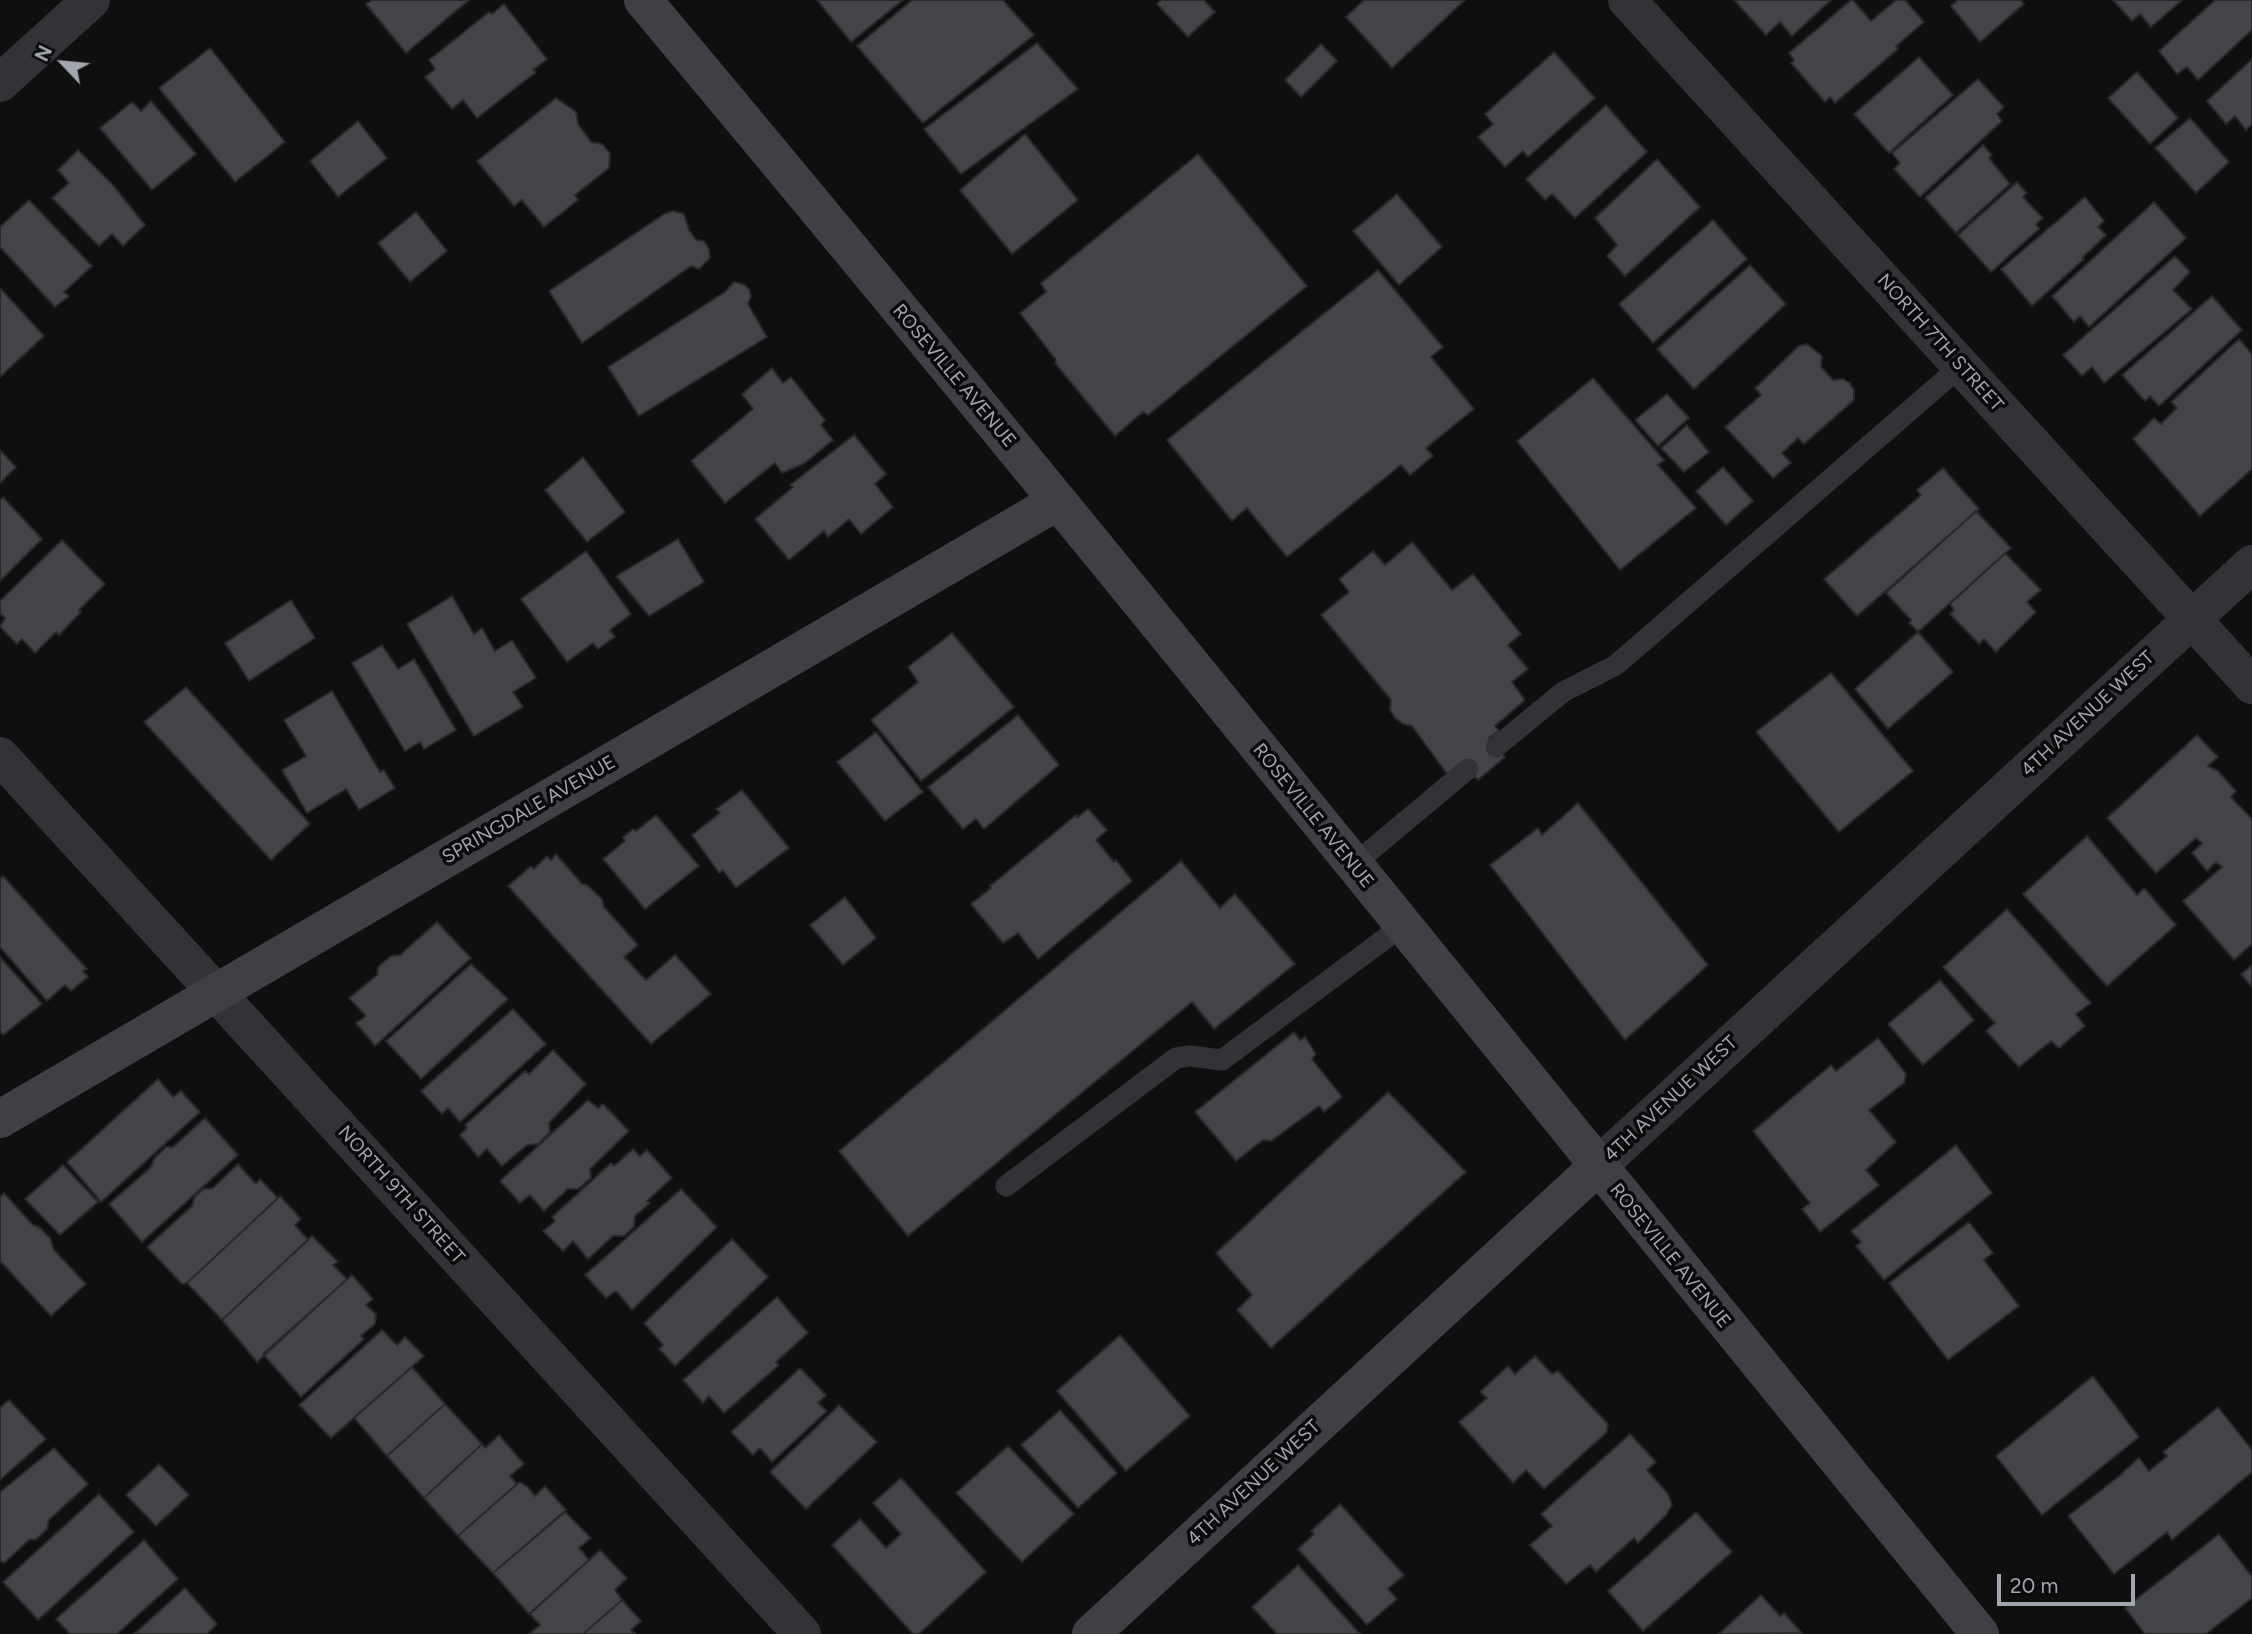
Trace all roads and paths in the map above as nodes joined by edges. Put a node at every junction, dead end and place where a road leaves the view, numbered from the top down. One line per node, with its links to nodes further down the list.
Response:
1 (91, 0): 4 (street)
2 (643, 0): 6 (street, ROSEVILLE AVENUE)
3 (1628, 0): 5 (street, NORTH 7TH STREET)
4 (0, 83)
5 (1961, 366): 8 (street, NORTH 7TH STREET); 10 (lane)
6 (1058, 501): 13 (street, ROSEVILLE AVENUE); 15 (street, SPRINGDALE AVENUE)
7 (2252, 564): 8 (street, 4TH AVENUE WEST)
8 (2192, 619): 9 (street, NORTH 7TH STREET); 17 (street, 4TH AVENUE WEST)
9 (2252, 685)
10 (1496, 747)
11 (0, 756): 15 (street, NORTH 9TH STREET)
12 (1468, 769): 13 (lane)
13 (1353, 865): 14 (street, ROSEVILLE AVENUE)
14 (1402, 926): 17 (street, ROSEVILLE AVENUE); 18 (lane)
15 (216, 992): 16 (street, SPRINGDALE AVENUE); 19 (street, NORTH 9TH STREET)
16 (0, 1119)
17 (1597, 1167): 20 (street, 4TH AVENUE WEST); 21 (street, ROSEVILLE AVENUE)
18 (1006, 1186)
19 (802, 1634)
20 (1091, 1634)
21 (1980, 1634)

